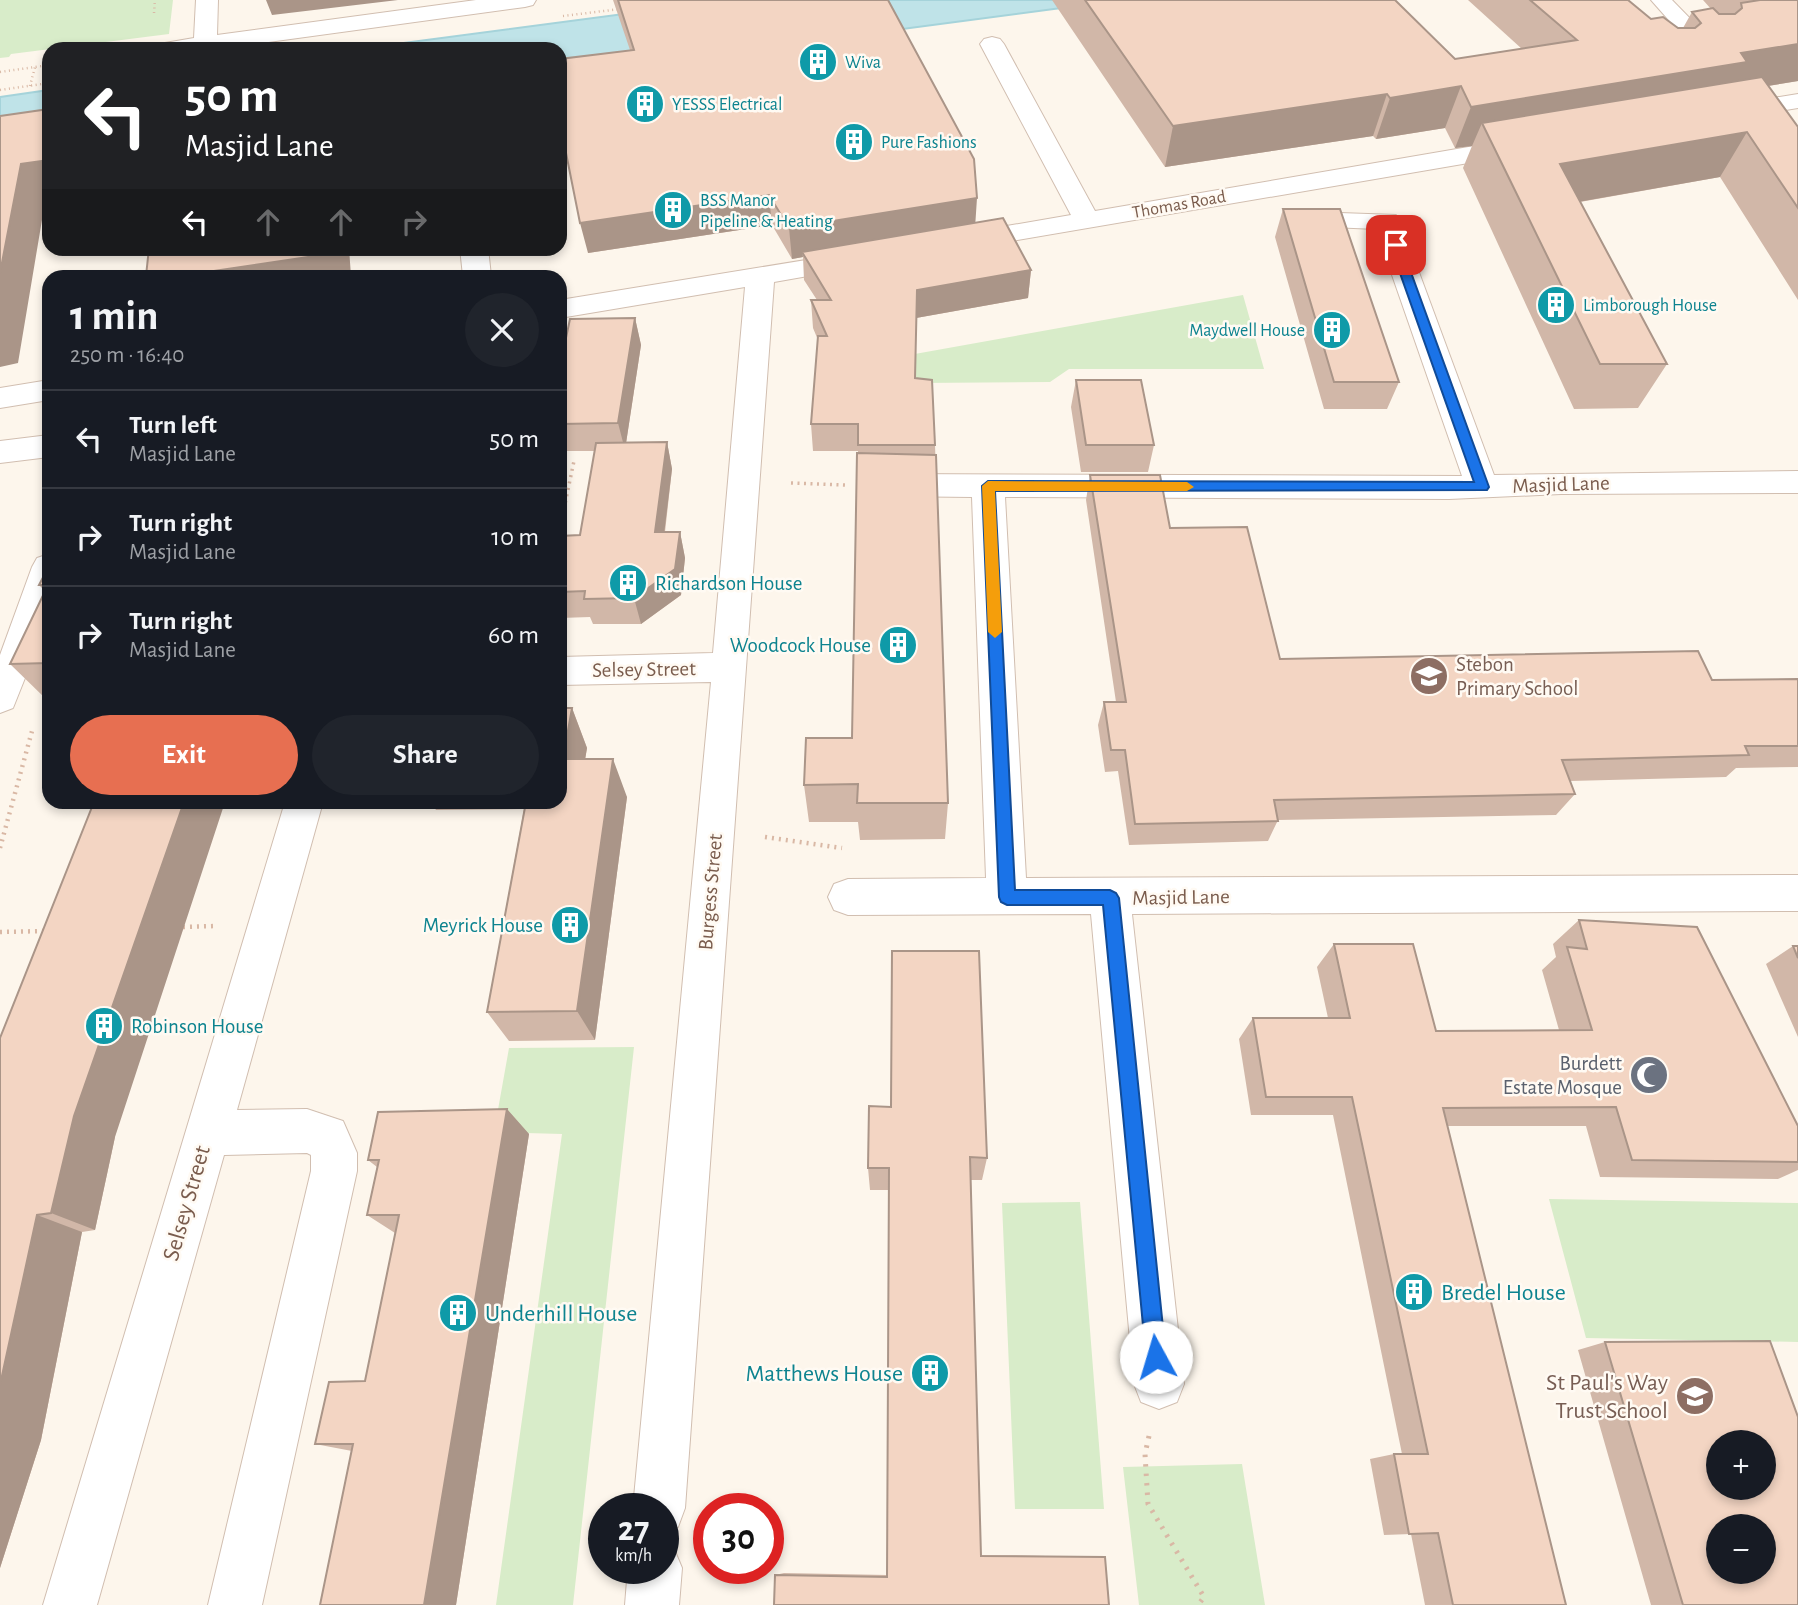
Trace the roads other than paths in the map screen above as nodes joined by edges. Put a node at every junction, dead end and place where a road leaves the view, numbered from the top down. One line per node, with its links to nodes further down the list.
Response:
1 (207, 0): 4 (street)
2 (524, 1): 5 (street)
3 (1661, 1): 7 (street)
4 (205, 42)
5 (220, 42)
6 (992, 44): 11 (street)
7 (1705, 47)
8 (1775, 98): 9 (street)
9 (1713, 111)
10 (1540, 143): 11 (street, Thomas Road)
11 (1087, 220): 13 (street, Thomas Road)
12 (1340, 221): 24 (street)
13 (936, 246)
14 (882, 256): 15 (street)
15 (760, 276): 16 (street); 26 (street, Burgess Street)
16 (567, 308)
17 (42, 391): 18 (street)
18 (0, 398)
19 (42, 447): 20 (street)
20 (0, 452)
21 (1798, 482): 24 (street, Masjid Lane)
22 (863, 485): 23 (street, Masjid Lane)
23 (988, 486): 24 (street, Masjid Lane); 32 (street)
24 (1482, 487)
25 (42, 588): 28 (street)
26 (728, 667): 27 (street, Selsey Street); 36 (street, Burgess Street)
27 (567, 671)
28 (0, 698)
29 (302, 809): 34 (street, Selsey Street)
30 (1798, 893): 33 (street, Masjid Lane)
31 (848, 897): 32 (street, Masjid Lane)
32 (1007, 897): 33 (street, Masjid Lane)
33 (1110, 898): 35 (street, Masjid Lane)
34 (206, 1133): 38 (street, Selsey Street); 39 (street)
35 (1159, 1384)
36 (660, 1493)
37 (654, 1584): 40 (street)
38 (70, 1605)
39 (235, 1605)
40 (652, 1605)

